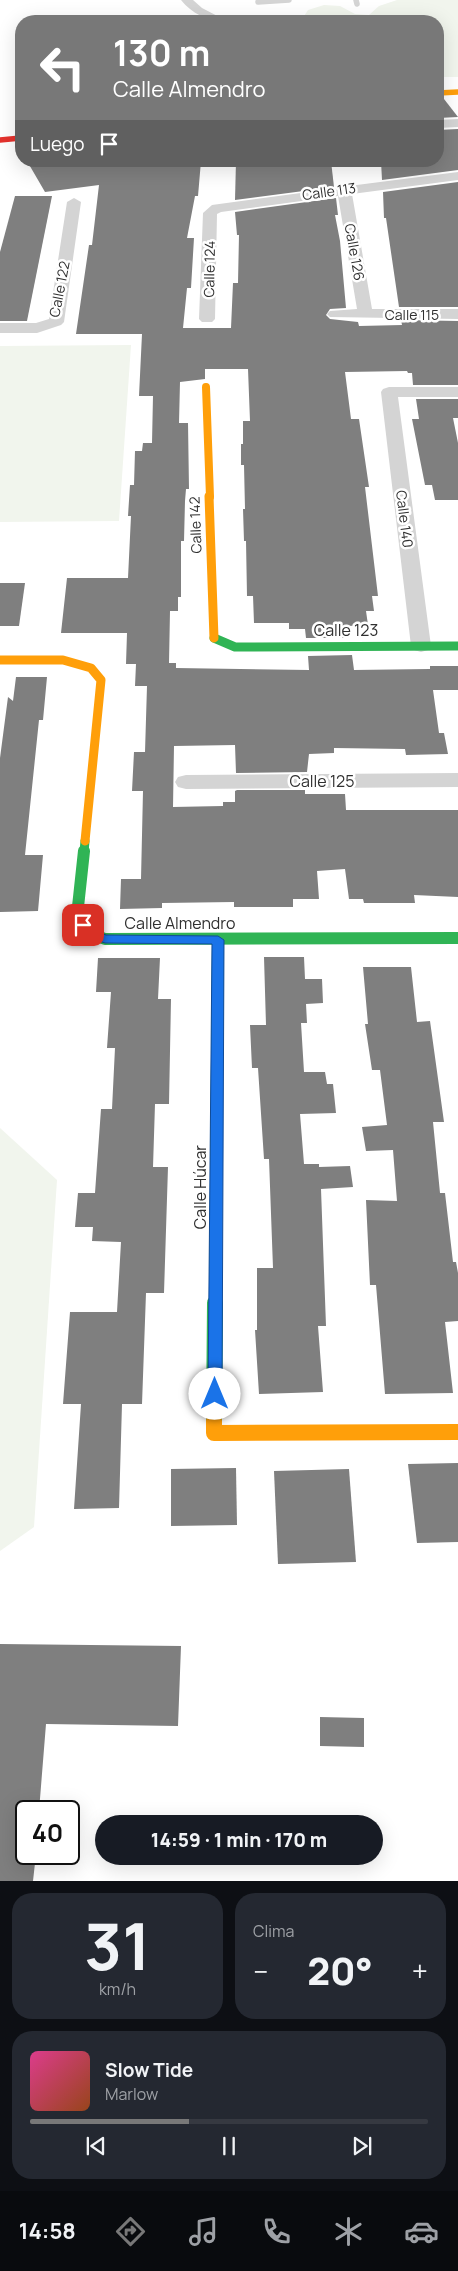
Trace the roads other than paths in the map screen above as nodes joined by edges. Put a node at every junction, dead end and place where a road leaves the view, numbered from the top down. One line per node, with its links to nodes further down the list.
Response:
1 (186, 0): 4 (street)
2 (289, 0): 3 (lane)
3 (258, 2)
4 (208, 15)
5 (458, 92): 6 (street)
6 (444, 93)
7 (458, 123): 8 (street)
8 (444, 124)
9 (15, 139): 10 (street)
10 (0, 140)
11 (458, 176): 12 (street, Calle 113)
12 (344, 189): 14 (street, Calle 113); 16 (street, Calle 126)
13 (74, 202): 19 (street, Calle 122)
14 (210, 220): 18 (street, Calle 124)
15 (335, 314): 16 (street, Calle 115)
16 (365, 314): 17 (street, Calle 115)
17 (458, 314)
18 (207, 319)
19 (0, 328)
20 (206, 387): 24 (street, Calle 142)
21 (458, 392): 22 (street, Calle 140)
22 (421, 646): 23 (street, Calle 123); 24 (street, Calle 123)
23 (458, 646)
24 (235, 647)
25 (0, 660): 29 (street, Calle Almendro)
26 (458, 780): 27 (street, Calle 125)
27 (186, 782)
28 (458, 938): 29 (street, Calle Almendro)
29 (218, 940): 30 (street, Calle Húcar)
30 (458, 1432)

